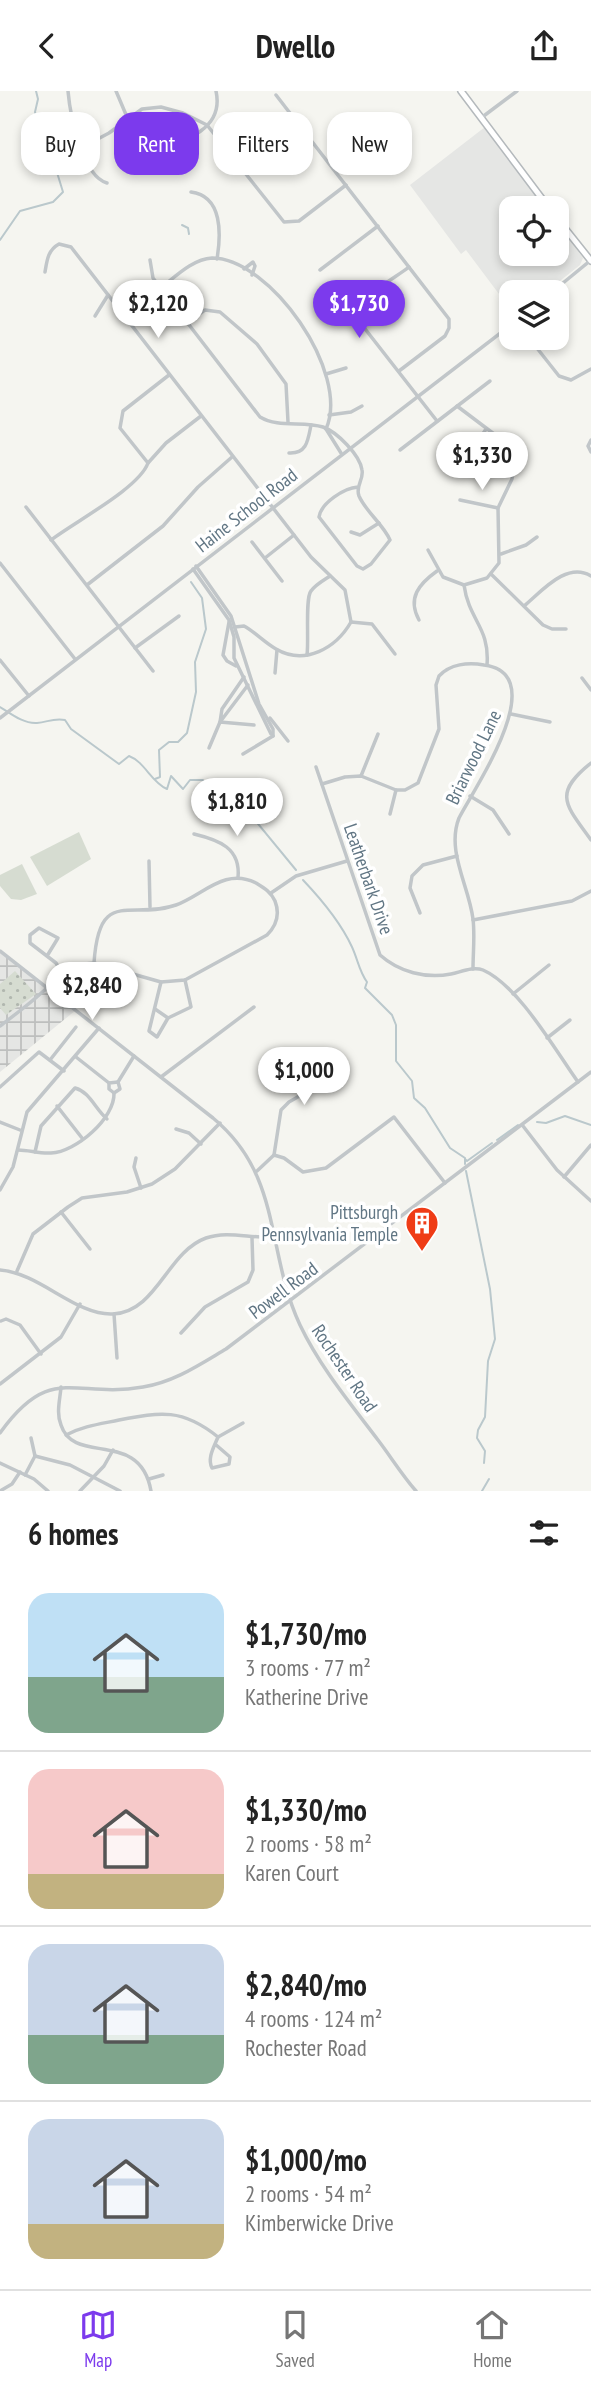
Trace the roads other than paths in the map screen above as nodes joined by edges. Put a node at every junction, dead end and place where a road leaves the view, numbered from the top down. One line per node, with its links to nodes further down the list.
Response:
1 (68, 91): 7 (street)
2 (116, 91): 8 (street)
3 (216, 91): 14 (street)
4 (461, 91): 12 (main road)
5 (517, 91): 12 (street)
6 (276, 95): 11 (street)
7 (71, 112)
8 (125, 112)
9 (136, 112): 10 (street)
10 (174, 112)
11 (290, 112)
12 (481, 118): 24 (main road)
13 (199, 122): 14 (street)
14 (207, 125): 15 (street); 16 (street)
15 (199, 131)
16 (213, 133)
17 (313, 142): 22 (street)
18 (166, 147): 18 (street)
19 (97, 175): 21 (street)
20 (246, 175): 22 (street)
21 (107, 183)
22 (346, 184): 25 (street)
23 (191, 192): 27 (street)
24 (540, 196)
25 (378, 226): 30 (street); 32 (street)
26 (569, 234): 29 (main road)
27 (217, 259): 31 (street); 36 (street)
28 (150, 260): 36 (street)
29 (591, 260): 35 (street)
30 (409, 267): 44 (street); 44 (street)
31 (244, 269): 34 (street); 34 (street)
32 (320, 270)
33 (46, 272): 37 (street)
34 (252, 275): 45 (street)
35 (567, 280)
36 (161, 288): 39 (street)
37 (108, 295): 38 (street); 46 (street)
38 (95, 316)
39 (187, 322): 54 (street); 54 (street)
40 (499, 334): 48 (street, Haine School Road)
41 (538, 350): 43 (street)
42 (346, 368): 45 (street)
43 (591, 369)
44 (399, 371): 48 (street)
45 (326, 374): 52 (street)
46 (169, 375): 51 (street); 66 (street)
47 (490, 381): 50 (street)
48 (417, 396): 53 (street); 59 (street, Haine School Road)
49 (362, 406): 52 (street)
50 (457, 406): 53 (street); 57 (street)
51 (201, 415): 65 (street); 66 (street)
52 (329, 415): 56 (street)
53 (437, 421): 60 (street)
54 (288, 422): 55 (street)
55 (311, 425): 56 (street); 62 (street)
56 (326, 429): 59 (street); 63 (street)
57 (486, 429): 64 (street); 71 (street)
58 (591, 440): 61 (street)
59 (349, 448): 63 (street, Haine School Road); 67 (street)
60 (400, 450)
61 (591, 452)
62 (289, 453)
63 (342, 454): 70 (street, Haine School Road)
64 (470, 454)
65 (233, 457): 70 (street); 88 (street)
66 (148, 463): 76 (street)
67 (358, 487): 72 (street); 72 (street)
68 (460, 500): 71 (street)
69 (26, 507): 76 (street)
70 (271, 508): 74 (street); 82 (street, Haine School Road)
71 (498, 508): 79 (street)
72 (379, 523): 73 (street)
73 (351, 532)
74 (294, 535): 80 (street); 85 (street)
75 (537, 537): 79 (street)
76 (51, 540): 88 (street)
77 (252, 542): 80 (street)
78 (428, 550): 83 (street)
79 (501, 554): 84 (street)
80 (264, 558): 87 (street)
81 (0, 564): 102 (street)
82 (194, 567): 92 (street); 95 (street, Haine School Road); 96 (street)
83 (437, 571): 89 (street); 93 (street)
84 (491, 574): 89 (street); 90 (street)
85 (330, 576): 94 (street); 101 (street)
86 (591, 576): 90 (street)
87 (282, 581)
88 (87, 585): 95 (street)
89 (464, 585): 105 (street)
90 (524, 606): 97 (street)
91 (179, 616): 98 (street)
92 (229, 620): 96 (street); 106 (street)
93 (419, 620)
94 (351, 622): 100 (street); 101 (street)
95 (118, 625): 98 (street); 102 (street, Haine School Road)
96 (233, 627): 99 (street); 104 (street); 106 (street)
97 (566, 629)
98 (135, 648): 107 (street)
99 (277, 650): 101 (street); 108 (street)
100 (395, 654)
101 (307, 655)
102 (75, 659): 114 (street, Haine School Road)
103 (0, 660): 114 (street)
104 (245, 661): 106 (street); 110 (street)
105 (487, 665): 115 (street, Briarwood Lane); 131 (street, Briarwood Lane)
106 (239, 668): 109 (street)
107 (153, 671)
108 (275, 673)
109 (244, 677): 112 (street); 119 (street)
110 (250, 677): 112 (street); 117 (street)
111 (582, 678): 113 (street)
112 (248, 685): 116 (street); 119 (street)
113 (591, 690)
114 (29, 696): 118 (street, Haine School Road)
115 (512, 715): 120 (street); 132 (street, Briarwood Lane)
116 (262, 716): 117 (street); 123 (street)
117 (269, 717): 123 (street); 124 (street)
118 (0, 718)
119 (220, 722): 121 (street); 125 (street)
120 (550, 722)
121 (254, 725)
122 (378, 734): 129 (street)
123 (273, 736): 126 (street)
124 (288, 741)
125 (209, 748)
126 (243, 754)
127 (591, 763): 136 (street)
128 (316, 767): 130 (street, Leatherbark Drive)
129 (361, 776): 130 (street); 131 (street)
130 (322, 784): 139 (street, Leatherbark Drive)
131 (396, 790): 133 (street)
132 (470, 796): 135 (street); 137 (street, Briarwood Lane)
133 (390, 814)
134 (194, 834): 140 (street)
135 (509, 834)
136 (591, 840)
137 (457, 856): 146 (street); 147 (street, Briarwood Lane)
138 (149, 861): 145 (street)
139 (347, 861): 142 (street); 154 (street, Leatherbark Drive)
140 (238, 878): 142 (street); 145 (street)
141 (591, 891): 143 (street)
142 (271, 893): 156 (street)
143 (586, 895): 144 (street); 147 (street)
144 (591, 901)
145 (150, 907): 150 (street)
146 (420, 913)
147 (473, 920): 154 (street, Briarwood Lane)
148 (0, 951): 158 (street, Rochester Road)
149 (47, 956): 149 (street); 155 (street)
150 (94, 963): 151 (street); 153 (street)
151 (83, 964): 153 (street); 155 (street)
152 (549, 965): 159 (street)
153 (116, 969): 157 (street)
154 (473, 969): 159 (street)
155 (62, 973): 158 (street)
156 (185, 980): 157 (street); 162 (street)
157 (161, 982): 161 (street)
158 (47, 988): 164 (street); 166 (street, Rochester Road)
159 (513, 994): 167 (street)
160 (254, 1007): 176 (street)
161 (155, 1009): 162 (street); 162 (street)
162 (168, 1018)
163 (570, 1020): 167 (street)
164 (0, 1026)
165 (76, 1027): 170 (street)
166 (99, 1028): 168 (street, Rochester Road); 169 (street)
167 (547, 1038): 178 (street)
168 (134, 1056): 171 (street, Rochester Road); 172 (street)
169 (76, 1057): 174 (street); 179 (street)
170 (51, 1060): 174 (street); 180 (street)
171 (141, 1062): 172 (street); 176 (street, Rochester Road)
172 (130, 1066): 177 (street)
173 (346, 1069): 194 (street)
174 (64, 1071): 188 (street)
175 (591, 1072): 178 (street, Powell Road)
176 (162, 1077): 185 (street, Rochester Road)
177 (118, 1082): 179 (street); 181 (street)
178 (578, 1082): 186 (street, Powell Road)
179 (109, 1083): 181 (street)
180 (0, 1087)
181 (114, 1093): 183 (street)
182 (57, 1106): 183 (street); 189 (street); 193 (street)
183 (107, 1119): 189 (street)
184 (0, 1122): 188 (street)
185 (220, 1123): 190 (street); 196 (street, Rochester Road)
186 (523, 1126): 197 (street); 198 (street, Powell Road)
187 (176, 1129): 190 (street)
188 (20, 1130): 192 (street)
189 (82, 1138): 193 (street)
190 (201, 1144): 199 (street)
191 (591, 1145): 197 (street)
192 (18, 1150): 193 (street); 200 (street)
193 (35, 1152)
194 (274, 1155): 196 (street); 198 (street)
195 (136, 1158): 199 (street)
196 (257, 1171): 203 (street, Rochester Road)
197 (564, 1177): 201 (street)
198 (445, 1184): 208 (street, Powell Road)
199 (141, 1188): 202 (street)
200 (0, 1191)
201 (591, 1201)
202 (61, 1212): 205 (street); 207 (street)
203 (274, 1237): 204 (street); 208 (street, Rochester Road)
204 (252, 1238): 210 (street); 212 (street)
205 (90, 1249)
206 (0, 1270): 207 (street)
207 (17, 1271): 209 (street)
208 (290, 1302): 216 (street, Powell Road); 235 (street, Rochester Road)
209 (80, 1304): 210 (street); 213 (street)
210 (114, 1314): 214 (street)
211 (1, 1321): 213 (street)
212 (181, 1332)
213 (41, 1354): 215 (street)
214 (117, 1358)
215 (0, 1384)
216 (61, 1387): 218 (street, Powell Road); 219 (street)
217 (243, 1423): 220 (street)
218 (0, 1433)
219 (66, 1435): 220 (street); 223 (street)
220 (218, 1437): 222 (street)
221 (31, 1439): 224 (street)
222 (215, 1444): 222 (street)
223 (113, 1450): 228 (street); 229 (street)
224 (35, 1456): 226 (street); 228 (street)
225 (0, 1463): 226 (street)
226 (23, 1473): 230 (street); 231 (street)
227 (163, 1475): 229 (street)
228 (94, 1478): 232 (street); 233 (street)
229 (149, 1479): 234 (street)
230 (0, 1491)
231 (48, 1491)
232 (80, 1491)
233 (120, 1491)
234 (151, 1491)
235 (416, 1491)

